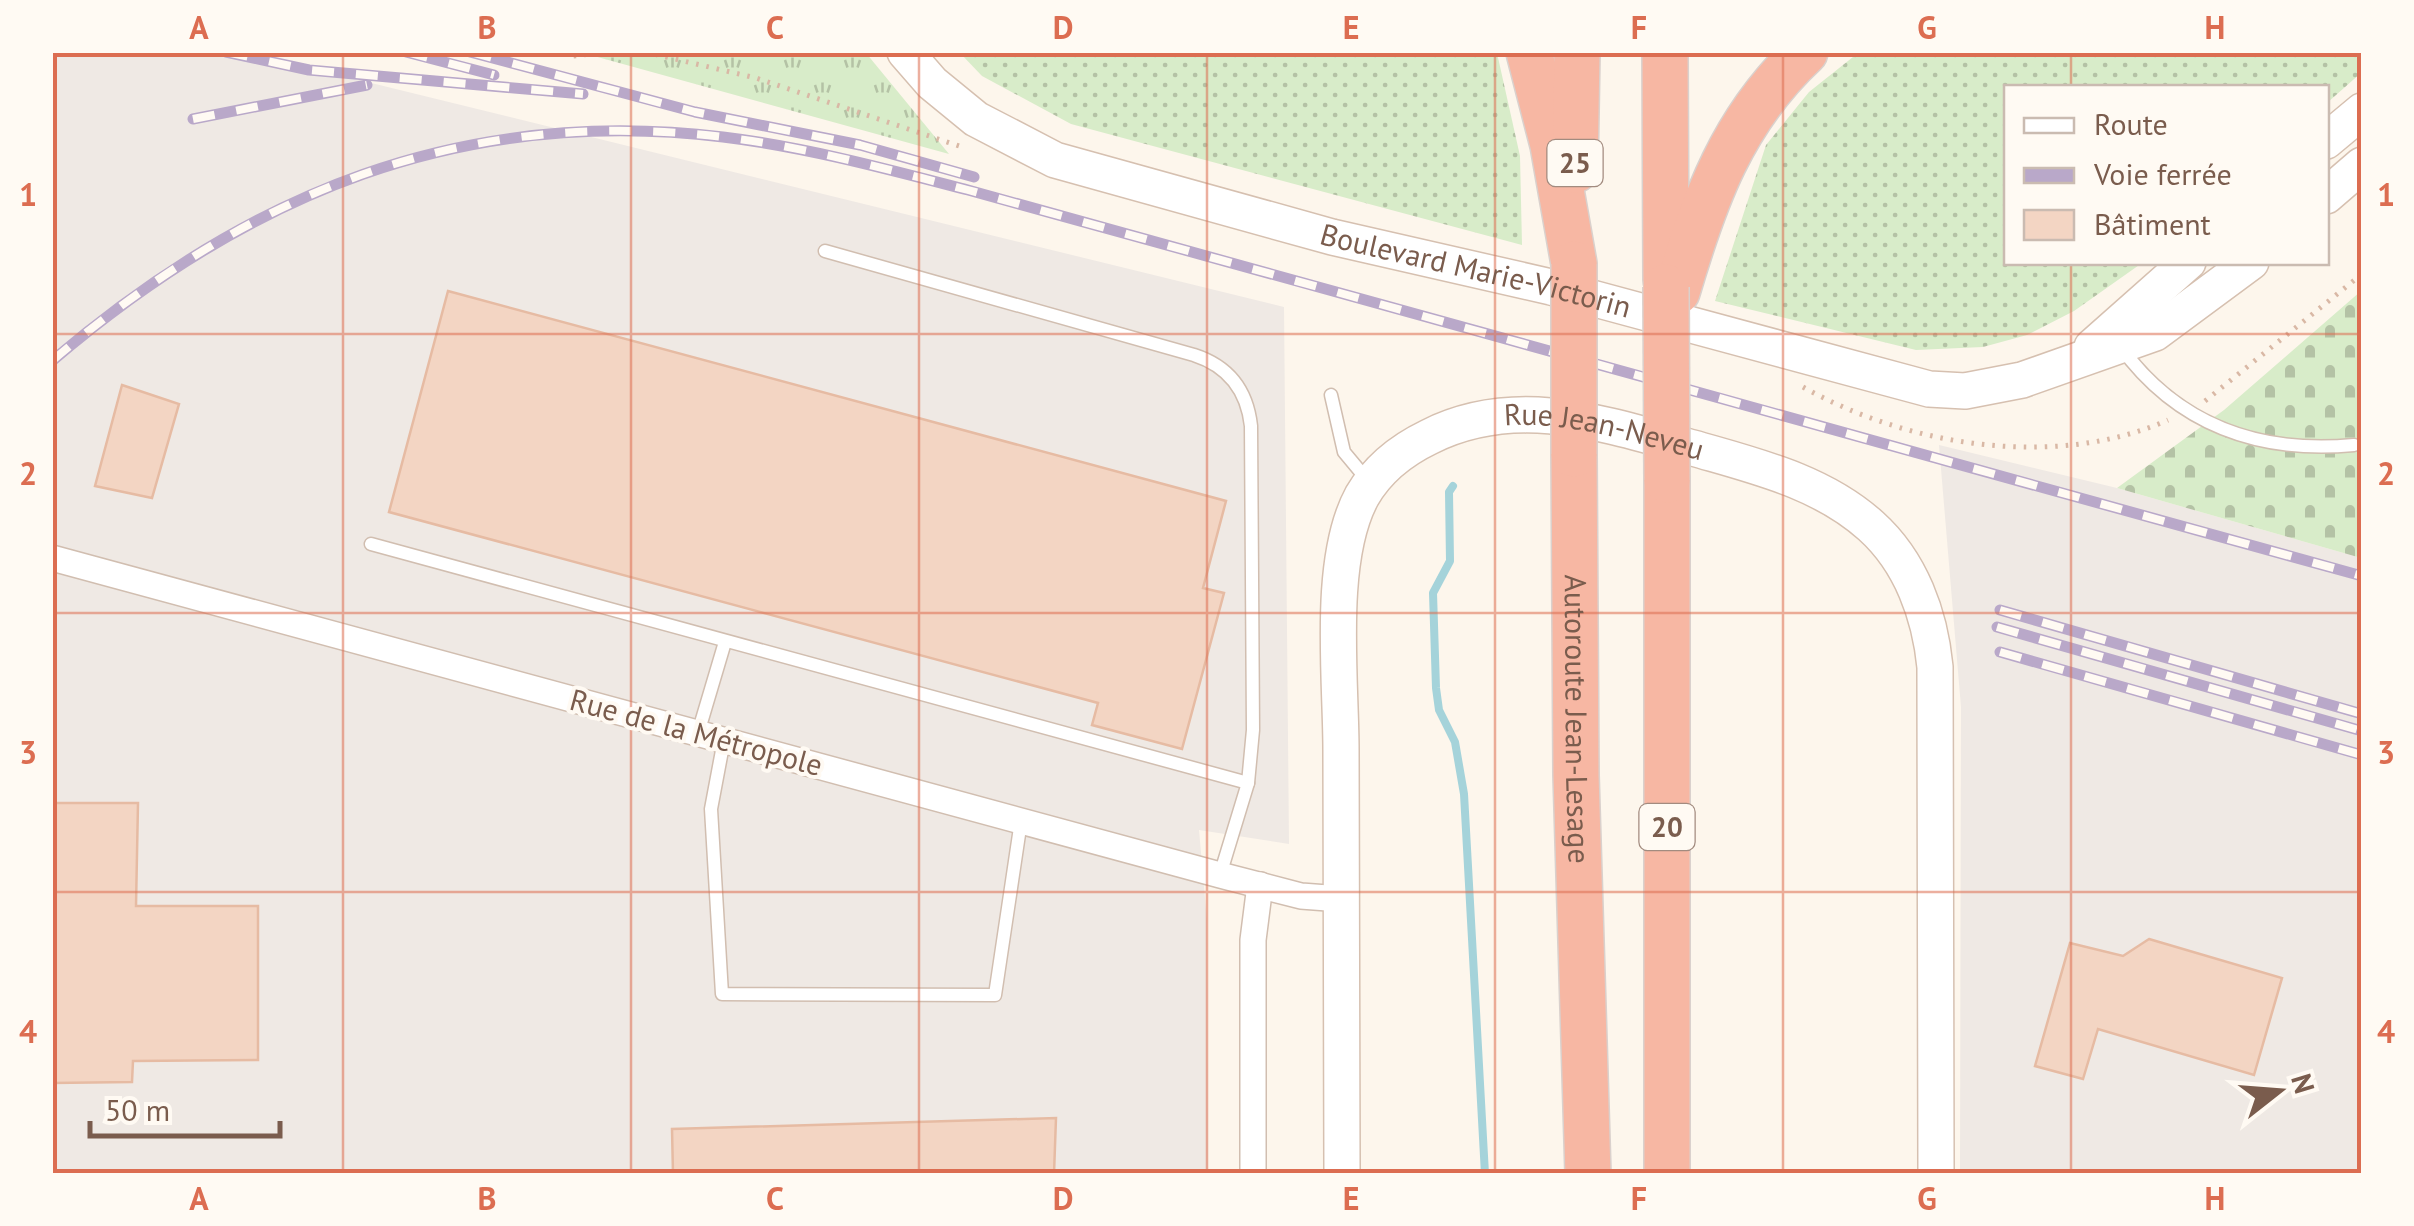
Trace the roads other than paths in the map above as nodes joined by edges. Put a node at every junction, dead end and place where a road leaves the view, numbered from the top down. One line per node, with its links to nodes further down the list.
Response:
1 (905, 52): 15 (street, Boulevard Marie-Victorin)
2 (1529, 52): 11 (highway)
3 (1577, 52): 11 (highway, 25)
4 (1665, 52): 14 (highway)
5 (1804, 52): 14 (highway)
6 (2362, 110): 7 (street)
7 (2329, 138)
8 (2362, 165): 9 (street)
9 (2329, 193)
10 (825, 251): 24 (lane)
11 (1574, 264): 31 (highway, Autoroute Jean-Lesage / 25, bridge)
12 (2185, 265): 15 (street, Boulevard Marie-Victorin)
13 (2246, 265): 15 (street, Boulevard Marie-Victorin)
14 (1670, 303): 32 (highway, 20, bridge)
15 (2114, 339): 17 (lane)
16 (1331, 396): 18 (lane)
17 (2354, 445)
18 (1371, 484): 28 (street, Rue Jean-Neveu); 33 (street, Rue Jean-Neveu)
19 (371, 544): 21 (lane)
20 (52, 558): 22 (street, Rue de la Métropole)
21 (725, 642): 22 (lane); 24 (lane)
22 (698, 733): 23 (street, Rue de la Métropole)
23 (724, 740): 25 (street, Rue de la Métropole); 25 (lane)
24 (1248, 783): 26 (lane)
25 (1021, 821): 26 (street, Rue de la Métropole)
26 (1220, 875): 27 (street, Rue de la Métropole)
27 (1260, 885): 28 (street, Rue de la Métropole); 29 (street)
28 (1342, 899): 30 (street, Rue Jean-Neveu)
29 (1254, 1174)
30 (1342, 1174)
31 (1588, 1174)
32 (1668, 1174)
33 (1936, 1174)

